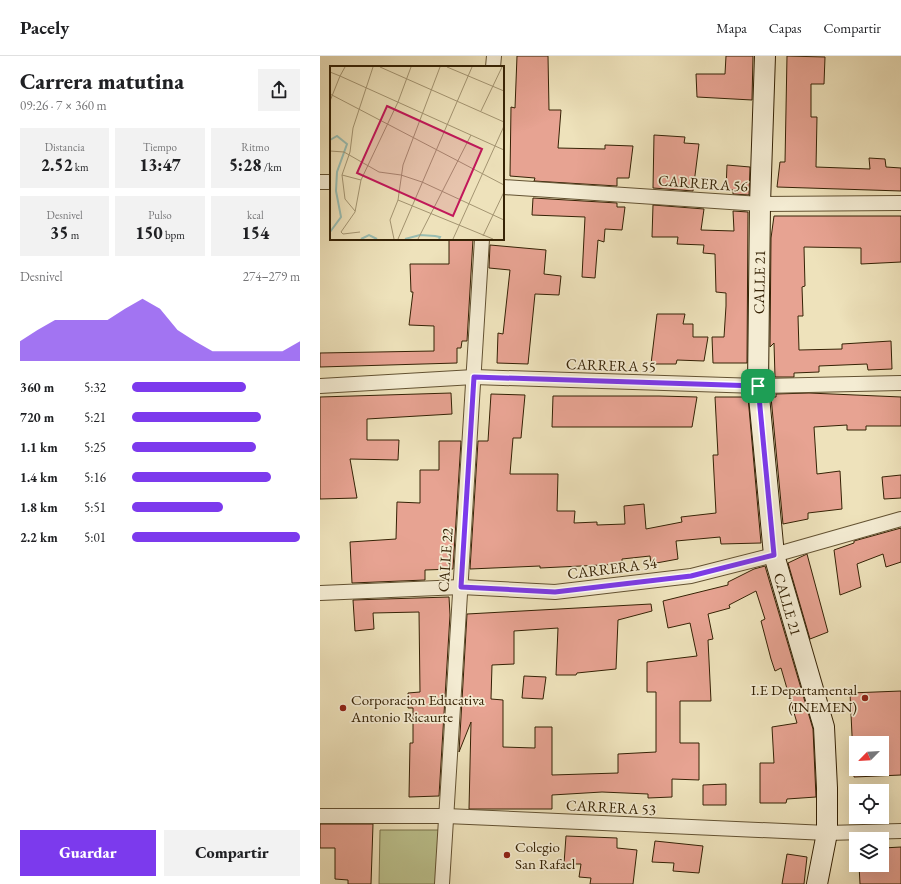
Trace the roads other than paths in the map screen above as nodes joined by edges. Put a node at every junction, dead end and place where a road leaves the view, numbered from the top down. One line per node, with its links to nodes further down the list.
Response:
1 (494, 56): 3 (street)
2 (765, 56): 6 (street, CALLE 21)
3 (493, 66)
4 (504, 187): 6 (street, CARRERA 56)
5 (901, 203): 6 (street, CARRERA 56)
6 (760, 204): 11 (street, CALLE 21)
7 (482, 240): 8 (street, CALLE 22)
8 (474, 377): 10 (street, CARRERA 55); 11 (street, CARRERA 55); 14 (street, CALLE 22)
9 (901, 383): 11 (street, CARRERA 55)
10 (320, 386)
11 (758, 386): 13 (street, CALLE 21)
12 (901, 519): 13 (street, CARRERA 54)
13 (774, 555): 14 (street, CARRERA 54); 19 (street, CALLE 21)
14 (461, 587): 15 (street, CARRERA 54); 17 (street, CALLE 22)
15 (320, 593)
16 (320, 816): 17 (street, CARRERA 53)
17 (446, 816): 19 (street, CARRERA 53); 20 (street, CALLE 22)
18 (901, 831): 19 (street, CARRERA 53)
19 (827, 833): 21 (street, CALLE 21)
20 (442, 884)
21 (817, 884)

